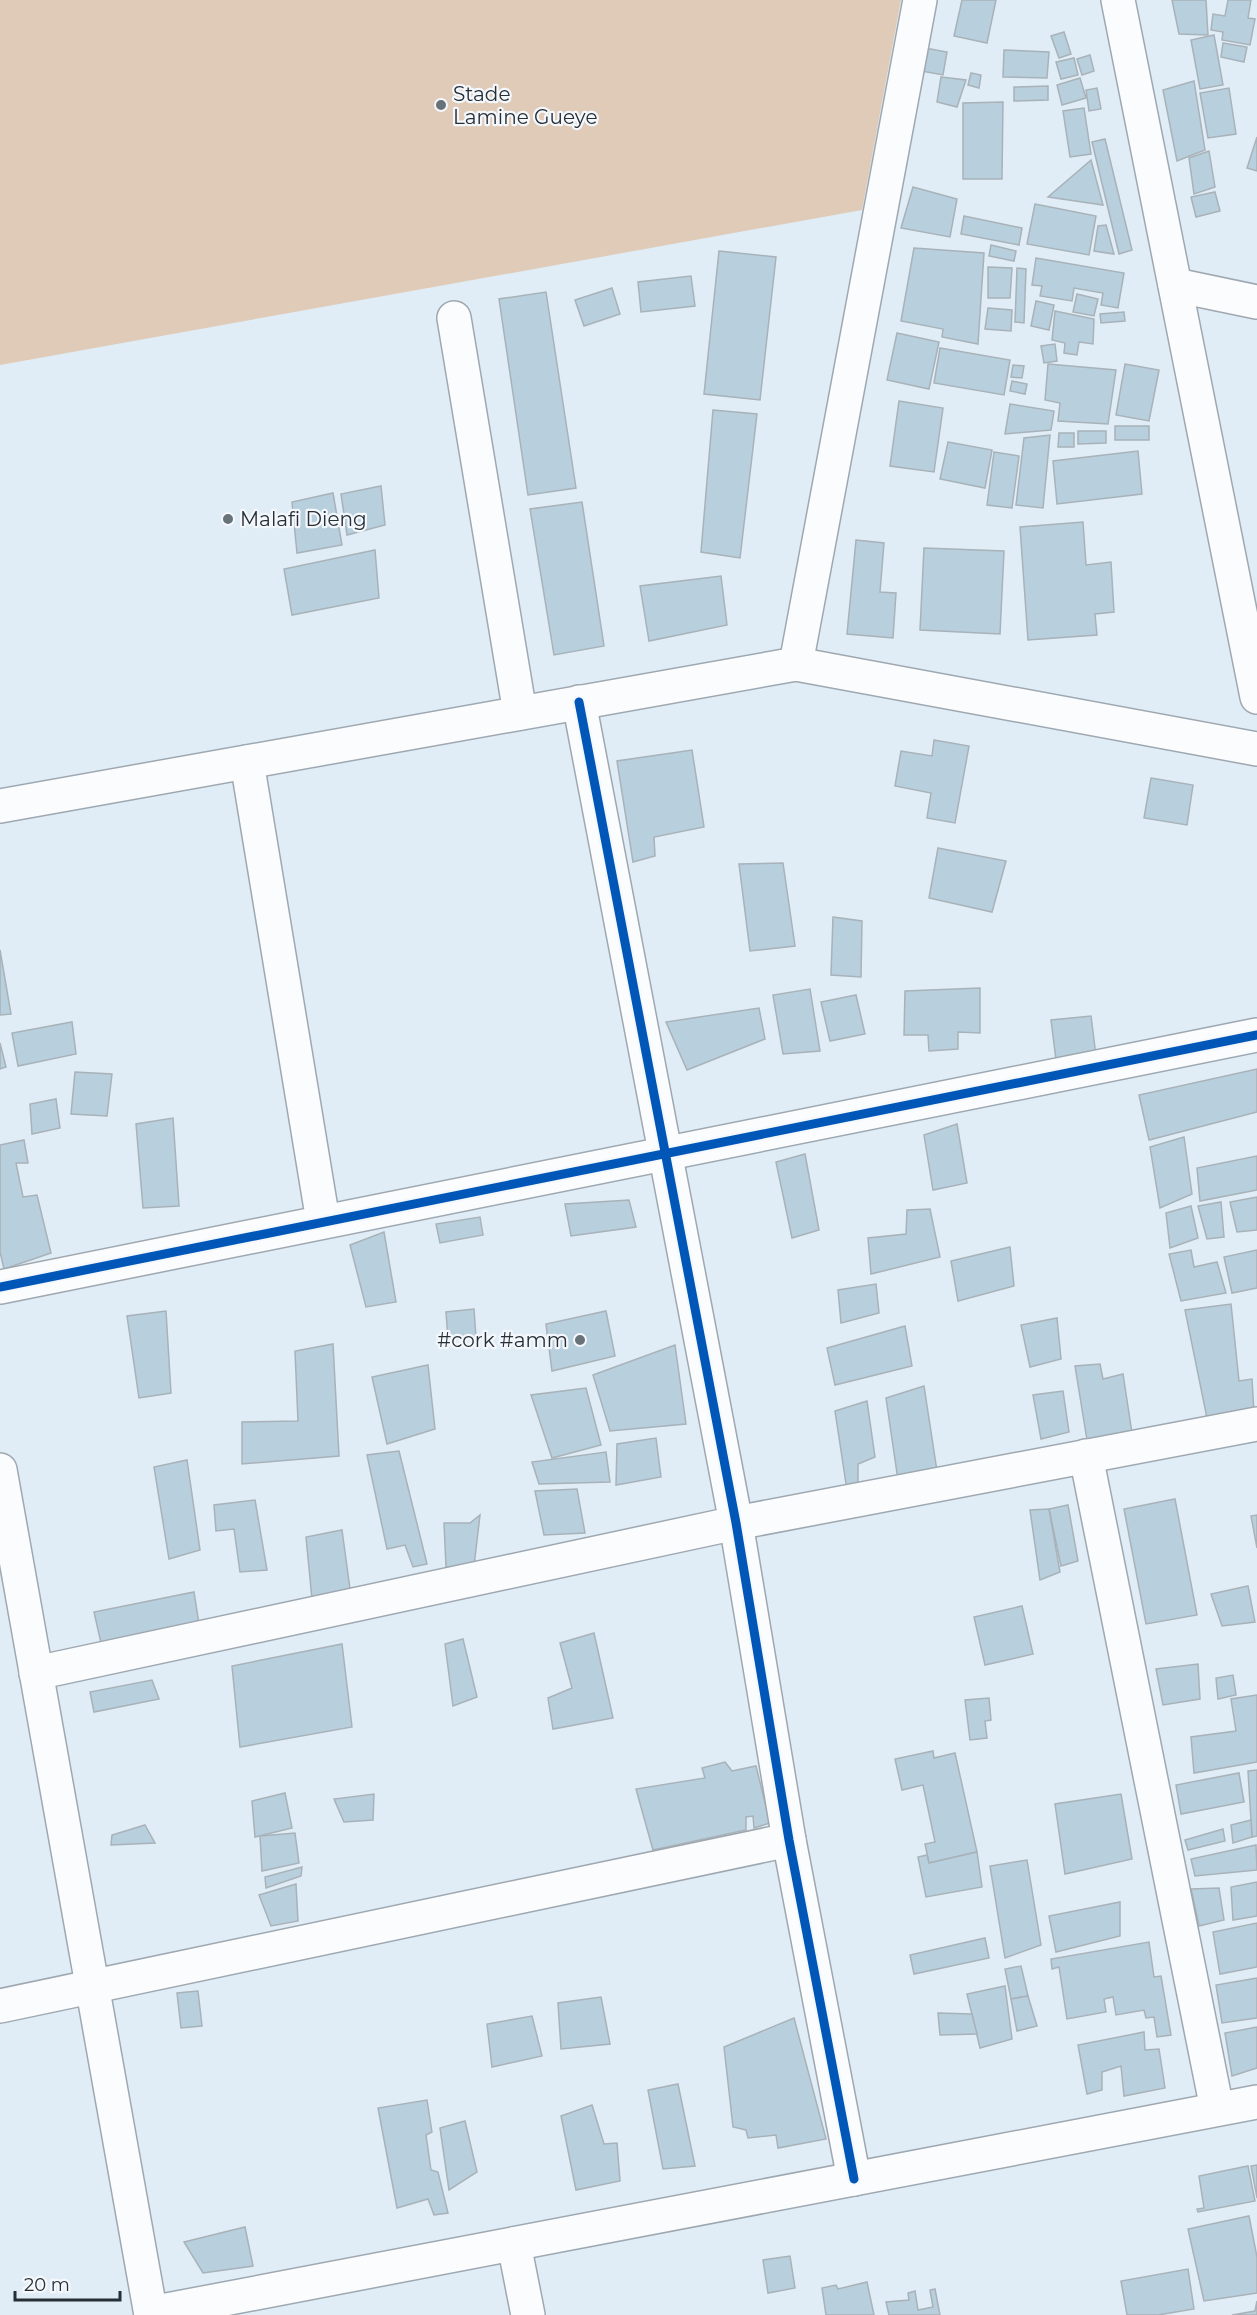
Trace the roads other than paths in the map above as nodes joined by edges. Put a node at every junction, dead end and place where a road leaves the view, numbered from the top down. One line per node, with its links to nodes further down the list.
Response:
1 (920, 0): 6 (street)
2 (1118, 0): 3 (street)
3 (1175, 285): 4 (street); 7 (street)
4 (1257, 302)
5 (454, 318): 9 (street)
6 (796, 664): 8 (street); 10 (street)
7 (1257, 697)
8 (579, 702): 9 (street); 14 (street)
9 (520, 713): 11 (street)
10 (1257, 749)
11 (247, 762): 12 (street); 15 (street)
12 (0, 806)
13 (1257, 1035): 14 (street)
14 (663, 1152): 15 (street); 20 (street)
15 (323, 1221): 16 (street)
16 (0, 1287)
17 (1257, 1424): 18 (street)
18 (1086, 1456): 20 (street); 26 (street)
19 (0, 1470): 21 (street)
20 (736, 1523): 21 (street); 22 (street)
21 (36, 1673): 23 (street)
22 (789, 1840): 23 (street); 27 (street)
23 (93, 1988): 24 (street); 29 (street)
24 (0, 2006)
25 (1257, 2102): 26 (street)
26 (1217, 2109): 27 (street)
27 (854, 2179): 28 (street)
28 (514, 2244): 29 (street); 30 (street)
29 (151, 2314)
30 (528, 2315)

